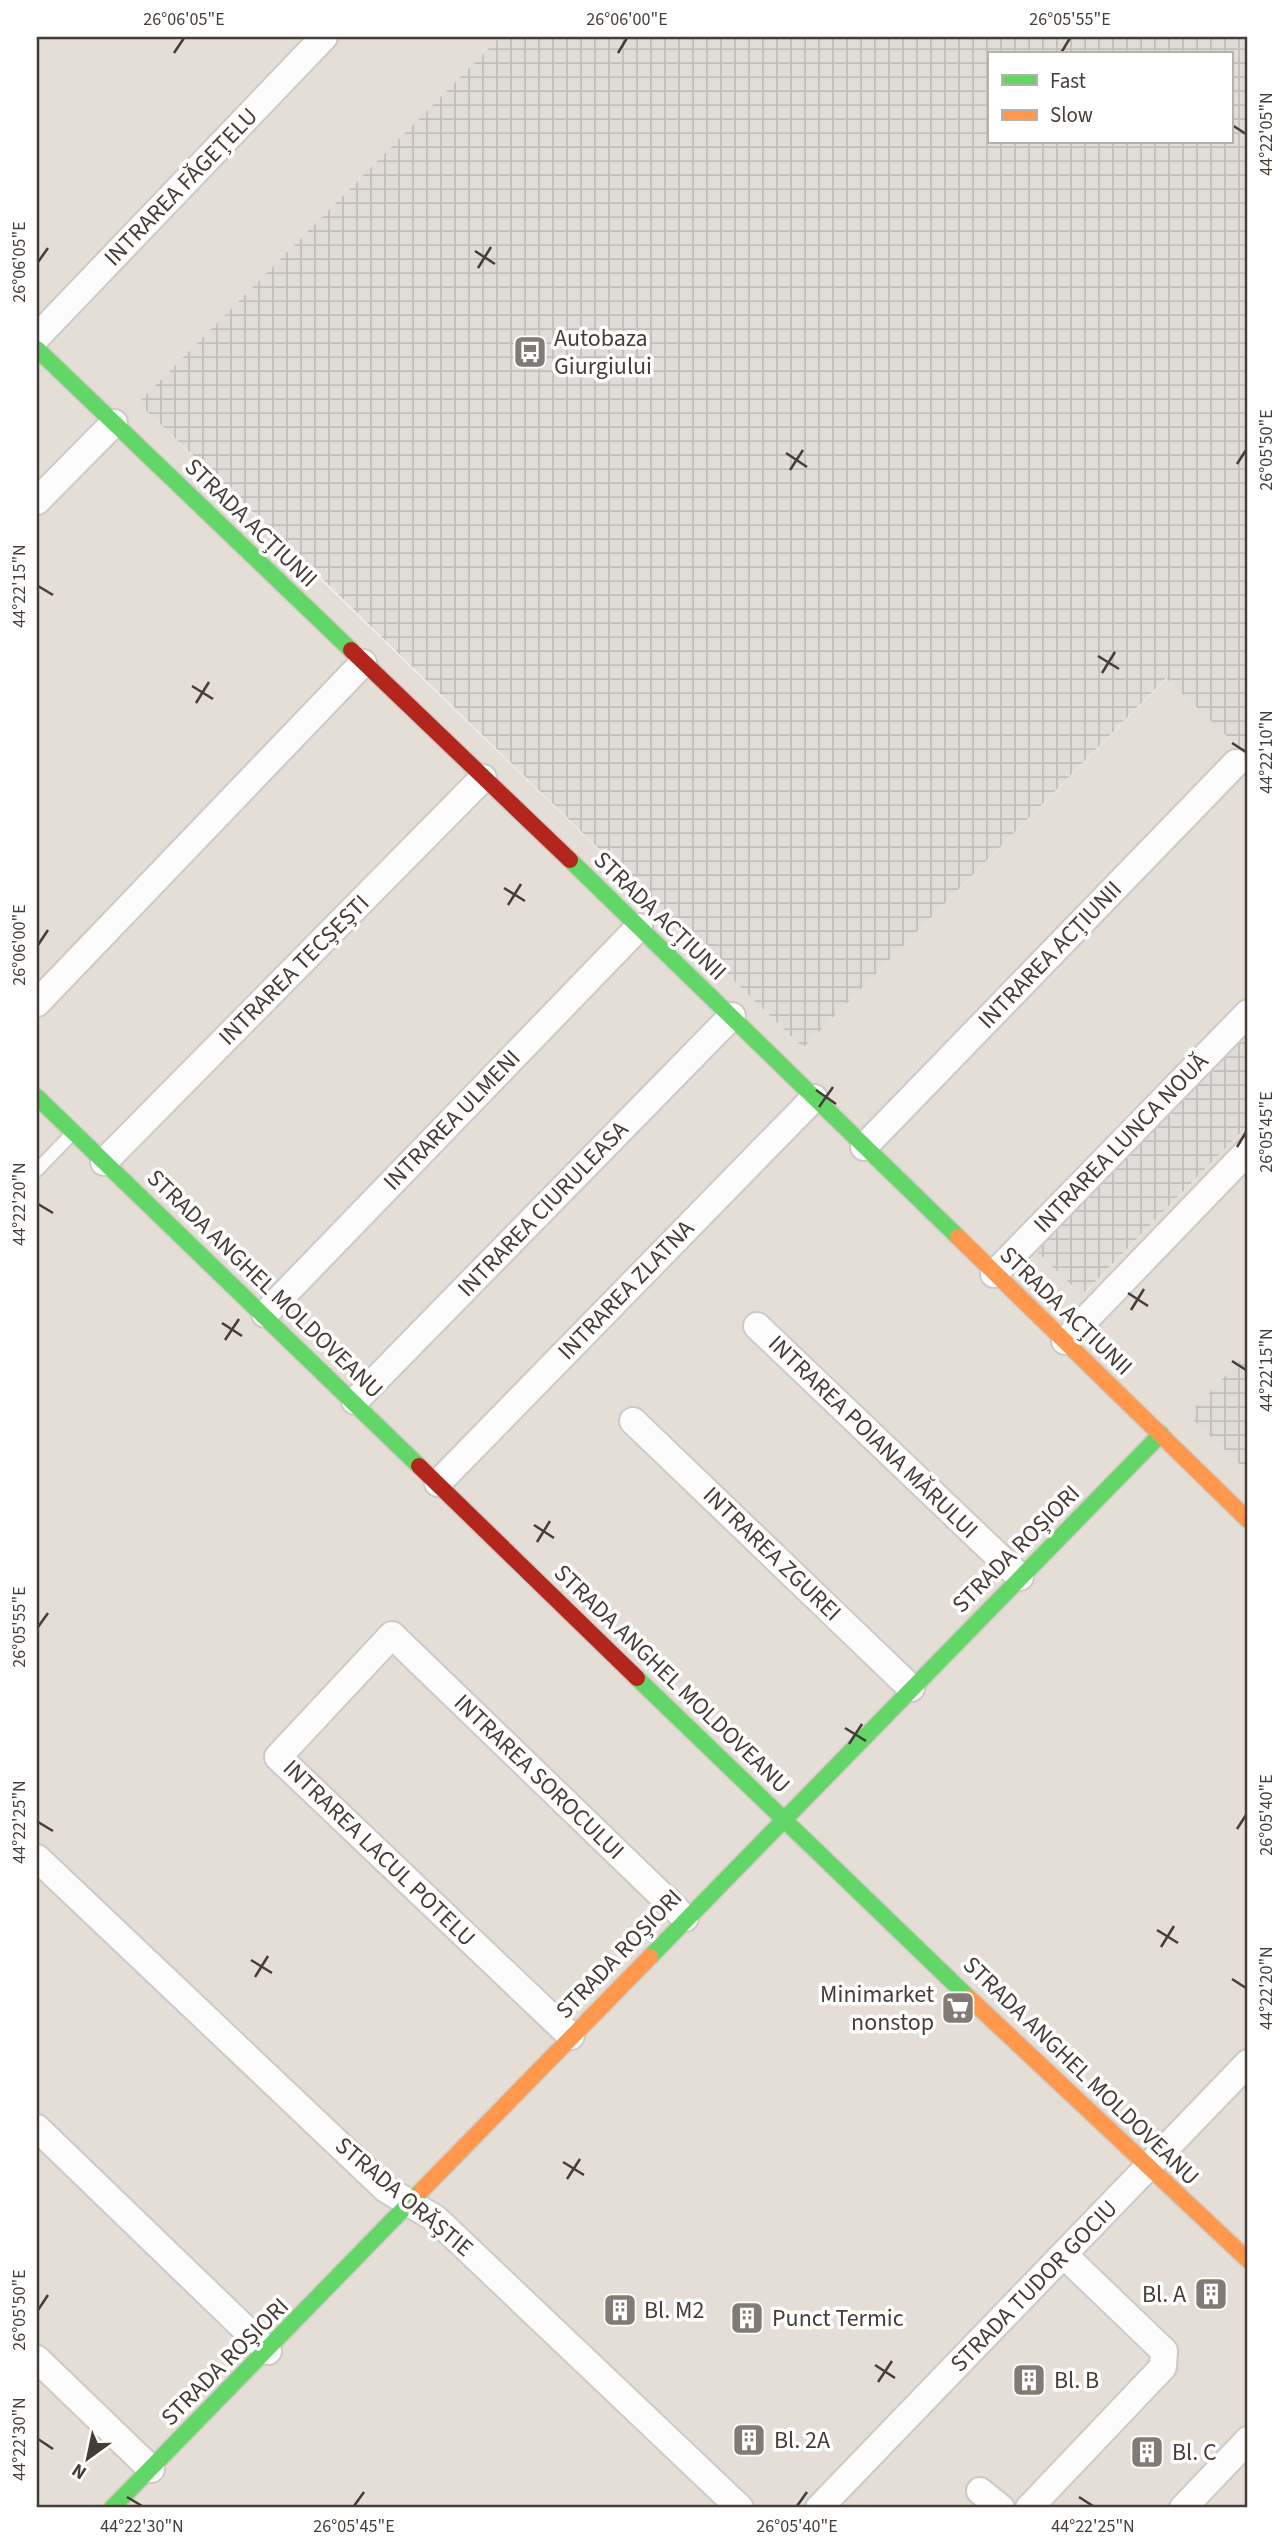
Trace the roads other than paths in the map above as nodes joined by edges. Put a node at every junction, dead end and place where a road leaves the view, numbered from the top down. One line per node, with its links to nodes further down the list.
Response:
1 (324, 37): 2 (street, INTRAREA FĂGEȚELU)
2 (37, 337)
3 (37, 349): 4 (street, STRADA ACȚIUNII)
4 (114, 422): 5 (street); 6 (street, STRADA ACȚIUNII)
5 (37, 501)
6 (363, 663): 8 (street, STRADA ACȚIUNII); 10 (street)
7 (1236, 763): 16 (street, INTRAREA ACȚIUNII)
8 (483, 778): 9 (street, STRADA ACȚIUNII); 18 (street, INTRAREA TECȘEȘTI)
9 (639, 927): 12 (street, STRADA ACȚIUNII); 21 (street, INTRAREA ULMENI)
10 (37, 1003)
11 (1248, 1013): 20 (street, INTRAREA LUNCA NOUĂ)
12 (732, 1016): 14 (street, STRADA ACȚIUNII); 24 (street, INTRAREA CIURULEASA)
13 (37, 1097): 15 (street, STRADA ANGHEL MOLDOVEANU)
14 (814, 1098): 16 (street, STRADA ACȚIUNII); 27 (street, INTRAREA ZLATNA)
15 (74, 1132): 18 (street, STRADA ANGHEL MOLDOVEANU); 19 (lane)
16 (864, 1147): 20 (street, STRADA ACȚIUNII)
17 (1248, 1151): 23 (street)
18 (104, 1162): 21 (street, STRADA ANGHEL MOLDOVEANU)
19 (37, 1170)
20 (994, 1274): 23 (street, STRADA ACȚIUNII)
21 (265, 1314): 24 (street, STRADA ANGHEL MOLDOVEANU)
22 (757, 1326): 29 (street, INTRAREA POIANA MĂRULUI)
23 (1065, 1341): 26 (street, STRADA ACȚIUNII)
24 (355, 1401): 27 (street, STRADA ANGHEL MOLDOVEANU)
25 (633, 1420): 31 (street, INTRAREA ZGUREI)
26 (1161, 1434): 28 (street, STRADA ACȚIUNII); 29 (street, STRADA ROȘIORI)
27 (438, 1483): 32 (street, STRADA ANGHEL MOLDOVEANU)
28 (1248, 1520)
29 (1020, 1577): 31 (street, STRADA ROȘIORI)
30 (392, 1635): 34 (street, INTRAREA SOROCULUI); 35 (street, INTRAREA LACUL POTELU)
31 (911, 1688): 32 (street, STRADA ROȘIORI)
32 (783, 1818): 34 (street, STRADA ROȘIORI); 38 (street, STRADA ANGHEL MOLDOVEANU)
33 (40, 1869): 39 (street, STRADA ORĂȘTIE)
34 (685, 1919): 35 (street, STRADA ROȘIORI)
35 (571, 2036): 39 (street, STRADA ROȘIORI)
36 (1248, 2063): 38 (street, STRADA TUDOR GOCIU)
37 (37, 2128): 42 (street)
38 (1148, 2167): 40 (street, STRADA TUDOR GOCIU); 41 (street, STRADA ANGHEL MOLDOVEANU)
39 (413, 2204): 42 (street, STRADA ROȘIORI); 48 (street, STRADA ORĂȘTIE)
40 (1064, 2255): 49 (street, STRADA TUDOR GOCIU); 51 (street)
41 (1248, 2260)
42 (268, 2351): 45 (street, STRADA ROȘIORI)
43 (37, 2359): 45 (street)
44 (1248, 2440): 52 (street)
45 (151, 2469): 47 (street, STRADA ROȘIORI)
46 (980, 2490): 50 (street)
47 (112, 2508)
48 (740, 2508)
49 (819, 2508)
50 (1001, 2508)
51 (1029, 2508)
52 (1183, 2508)

